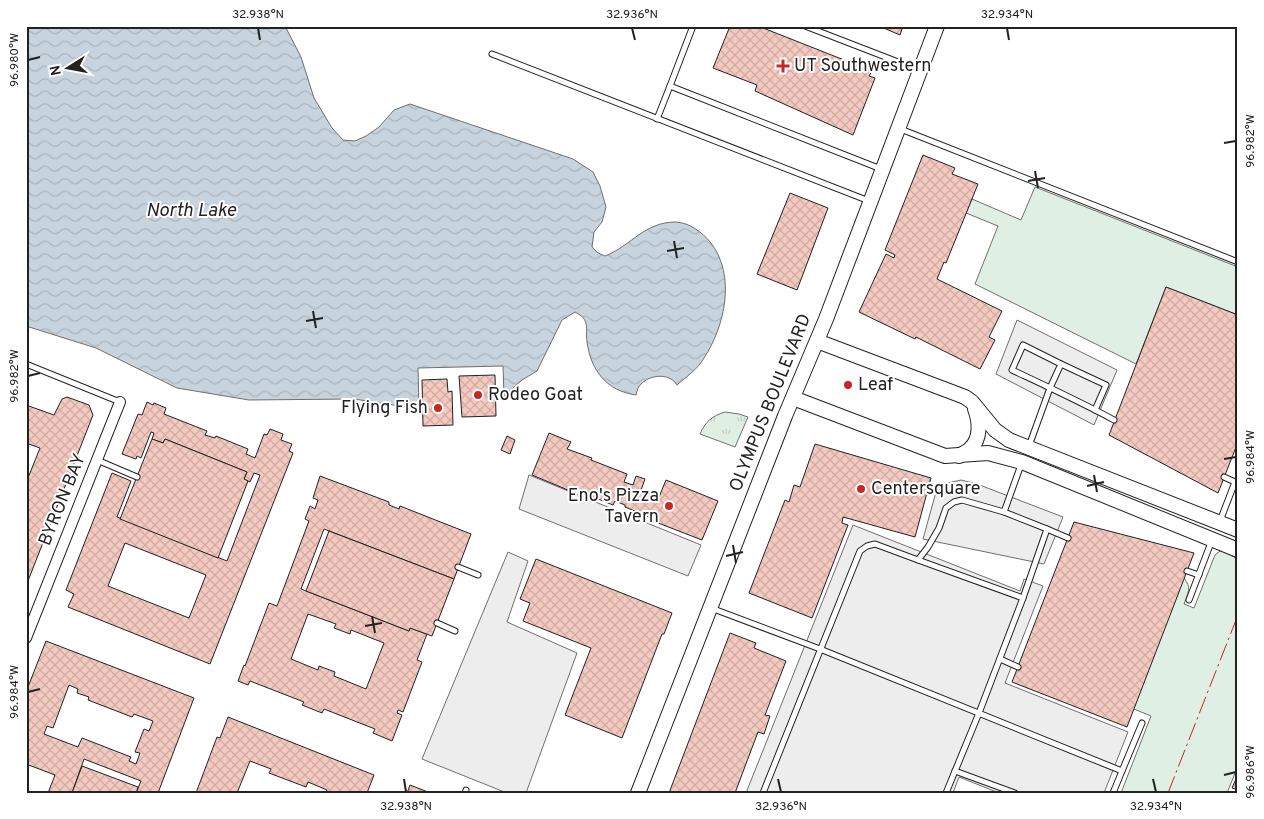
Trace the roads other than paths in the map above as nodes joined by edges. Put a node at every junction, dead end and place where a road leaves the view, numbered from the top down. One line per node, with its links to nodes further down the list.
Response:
1 (693, 26): 6 (lane)
2 (805, 26): 5 (lane)
3 (936, 26): 5 (street, OLYMPUS BOULEVARD)
4 (492, 54): 7 (lane)
5 (919, 70): 8 (street, OLYMPUS BOULEVARD)
6 (670, 86): 7 (lane); 9 (lane)
7 (657, 119): 10 (lane)
8 (898, 128): 9 (street, OLYMPUS BOULEVARD); 11 (lane)
9 (881, 170): 10 (street, OLYMPUS BOULEVARD)
10 (869, 201): 12 (street, OLYMPUS BOULEVARD)
11 (1238, 262)
12 (817, 340): 16 (street, OLYMPUS BOULEVARD); 18 (street)
13 (26, 364): 17 (lane)
14 (1062, 364): 15 (lane); 15 (lane); 19 (lane)
15 (1050, 388): 19 (lane); 21 (lane)
16 (793, 398): 22 (street); 41 (street, OLYMPUS BOULEVARD)
17 (120, 402): 23 (street, BYRON BAY)
18 (972, 402): 21 (street); 22 (street)
19 (1095, 410): 20 (lane)
20 (1114, 420)
21 (1029, 447): 24 (street); 28 (street)
22 (958, 456): 24 (street)
23 (96, 460): 25 (lane); 44 (street, BYRON BAY)
24 (1022, 462): 27 (lane); 32 (street)
25 (137, 477)
26 (1224, 477): 28 (lane)
27 (1004, 512): 29 (lane); 34 (lane)
28 (1219, 523): 30 (street); 32 (street)
29 (1047, 529): 31 (lane); 39 (lane)
30 (1238, 530)
31 (1068, 538)
32 (1213, 540): 33 (street); 38 (lane)
33 (1238, 550)
34 (918, 560): 39 (lane); 45 (lane)
35 (458, 567): 37 (lane)
36 (1187, 571): 38 (lane)
37 (478, 575)
38 (1199, 575): 40 (lane)
39 (1024, 598): 46 (lane)
40 (1189, 600)
41 (710, 608): 45 (lane); 52 (street, OLYMPUS BOULEVARD)
42 (437, 623): 43 (lane)
43 (455, 631)
44 (26, 638)
45 (820, 649): 48 (lane); 53 (lane)
46 (1000, 659): 47 (lane); 48 (lane)
47 (1018, 667)
48 (979, 713): 50 (lane); 51 (lane)
49 (1142, 722): 50 (lane)
50 (1122, 771): 56 (lane)
51 (955, 772): 54 (lane); 55 (lane)
52 (638, 793)
53 (763, 793)
54 (946, 793)
55 (1015, 793)
56 (1113, 793)

